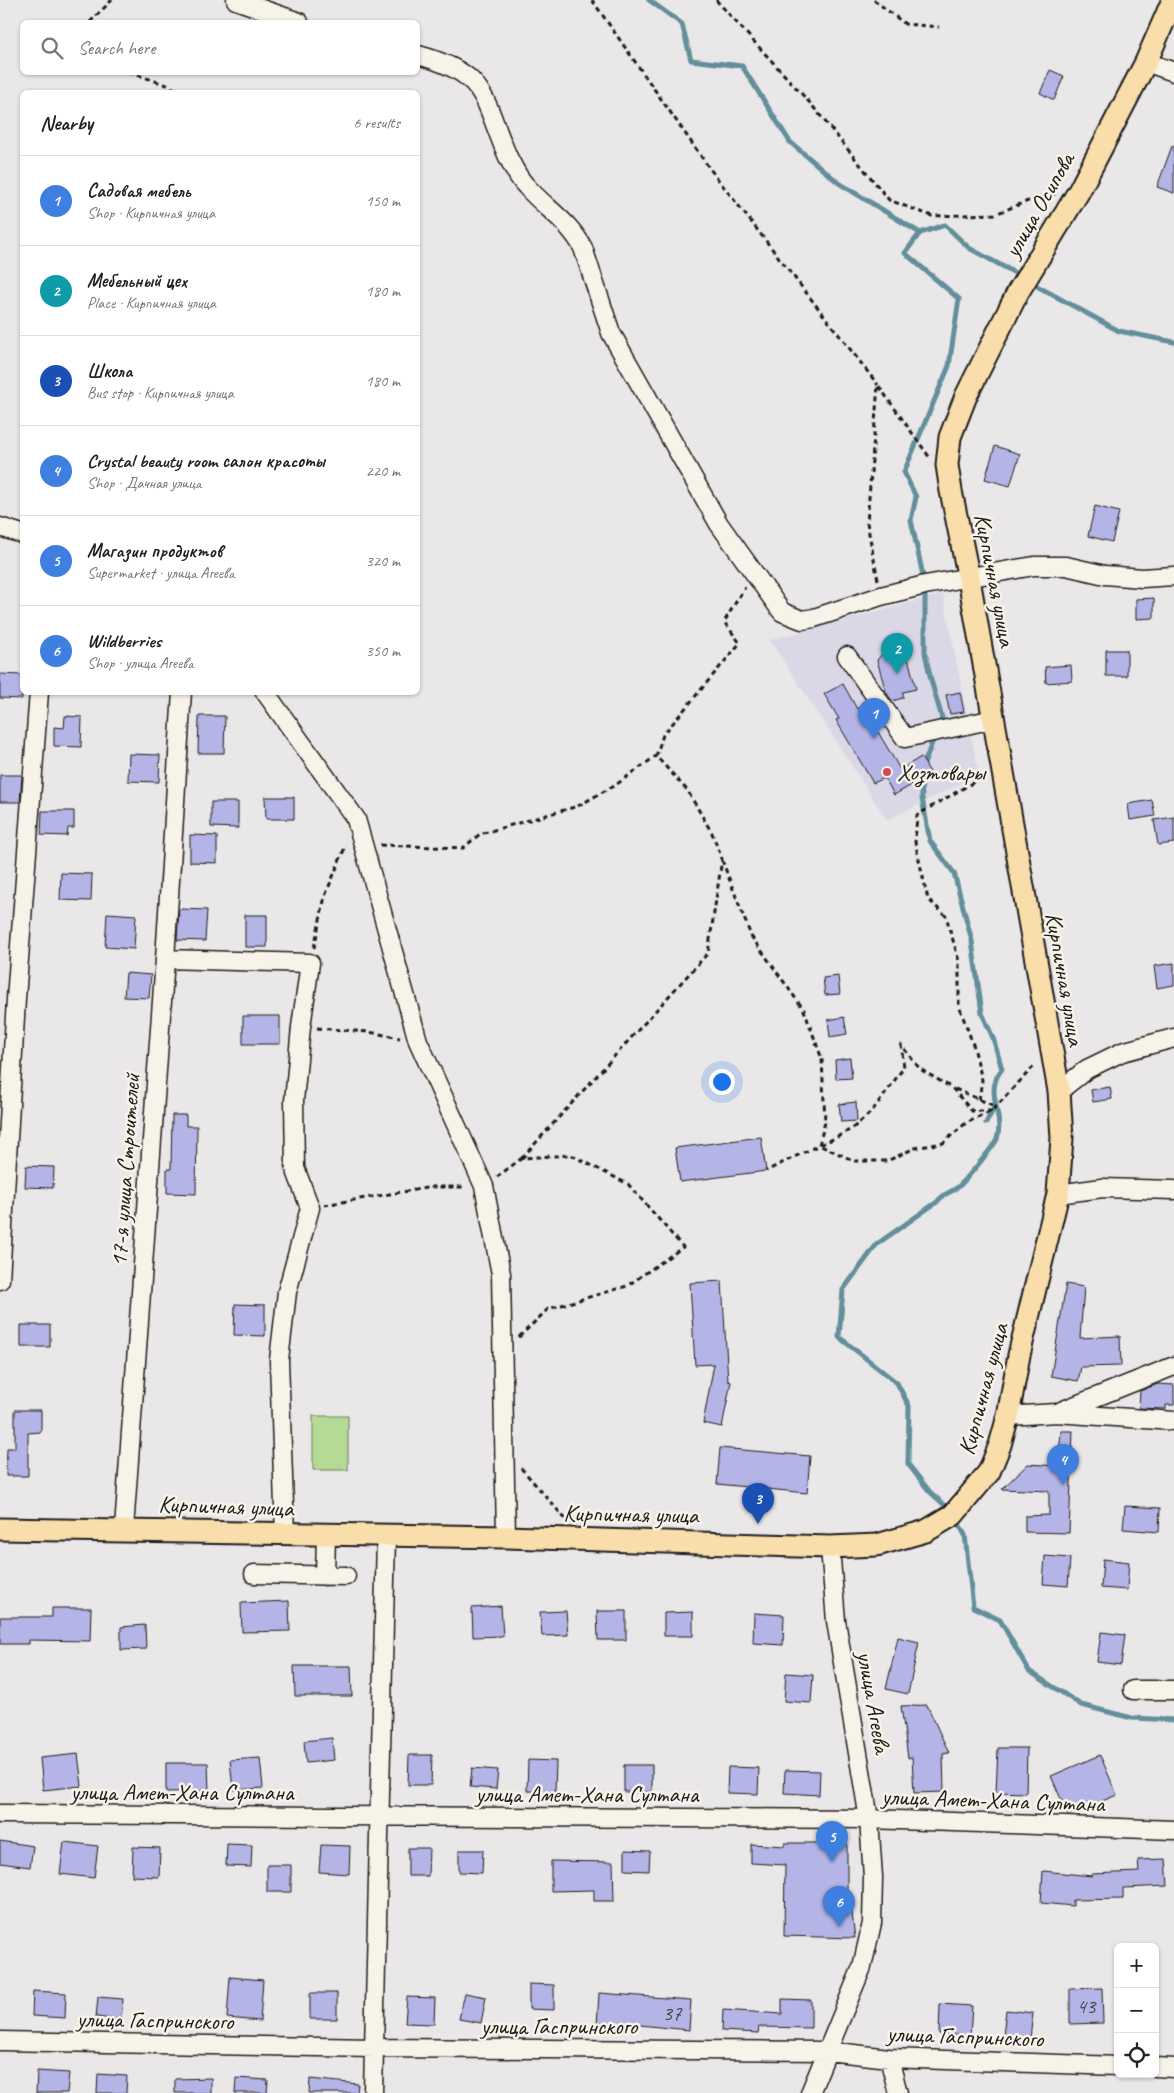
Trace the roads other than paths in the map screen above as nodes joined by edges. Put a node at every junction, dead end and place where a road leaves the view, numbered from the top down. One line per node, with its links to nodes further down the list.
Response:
1 (236, 0): 3 (street)
2 (1173, 0): 5 (main road, улица Осипова)
3 (294, 20)
4 (420, 56): 11 (street)
5 (1146, 62): 6 (street); 7 (main road, улица Осипова)
6 (1174, 72)
7 (950, 437): 11 (main road, Кирпичная улица)
8 (0, 528): 9 (street)
9 (20, 533)
10 (1174, 576): 11 (street)
11 (969, 579): 16 (main road, Кирпичная улица)
12 (847, 656): 16 (street)
13 (39, 695): 22 (street)
14 (182, 695): 17 (street, 17-я улица Строителей)
15 (267, 695): 32 (street)
16 (994, 719): 19 (main road, Кирпичная улица)
17 (165, 959): 28 (street, 17-я улица Строителей); 29 (street)
18 (1172, 1041): 19 (street)
19 (1059, 1091): 21 (main road, Кирпичная улица)
20 (1174, 1190): 21 (street)
21 (1058, 1194): 25 (main road, Кирпичная улица)
22 (0, 1280)
23 (1174, 1366): 24 (street)
24 (1056, 1413): 25 (street); 26 (street)
25 (1008, 1416): 33 (main road, Кирпичная улица)
26 (1174, 1421)
27 (0, 1529): 28 (main road, Кирпичная улица)
28 (124, 1529): 29 (main road, Кирпичная улица)
29 (285, 1535): 30 (main road, Кирпичная улица)
30 (326, 1536): 31 (main road, Кирпичная улица); 35 (street)
31 (386, 1536): 32 (main road, Кирпичная улица); 40 (street)
32 (506, 1537): 33 (main road, Кирпичная улица)
33 (830, 1547): 41 (street, улица Агеева)
34 (254, 1574): 35 (street)
35 (325, 1576): 36 (street)
36 (346, 1576)
37 (1133, 1690): 38 (street)
38 (1174, 1690)
39 (0, 1814): 40 (street, улица Амет-Хана Султана)
40 (378, 1817): 41 (street, улица Амет-Хана Султана); 44 (street)
41 (869, 1819): 42 (street, улица Амет-Хана Султана); 45 (street, улица Агеева)
42 (1174, 1830)
43 (0, 2041): 44 (street, улица Гаспринского)
44 (374, 2048): 45 (street, улица Гаспринского); 50 (street)
45 (828, 2051): 46 (street, улица Гаспринского); 51 (street, улица Агеева)
46 (889, 2058): 47 (street, улица Гаспринского); 52 (street)
47 (1114, 2066)
48 (1159, 2067): 49 (street)
49 (1174, 2068)
50 (373, 2093)
51 (810, 2093)
52 (898, 2093)

